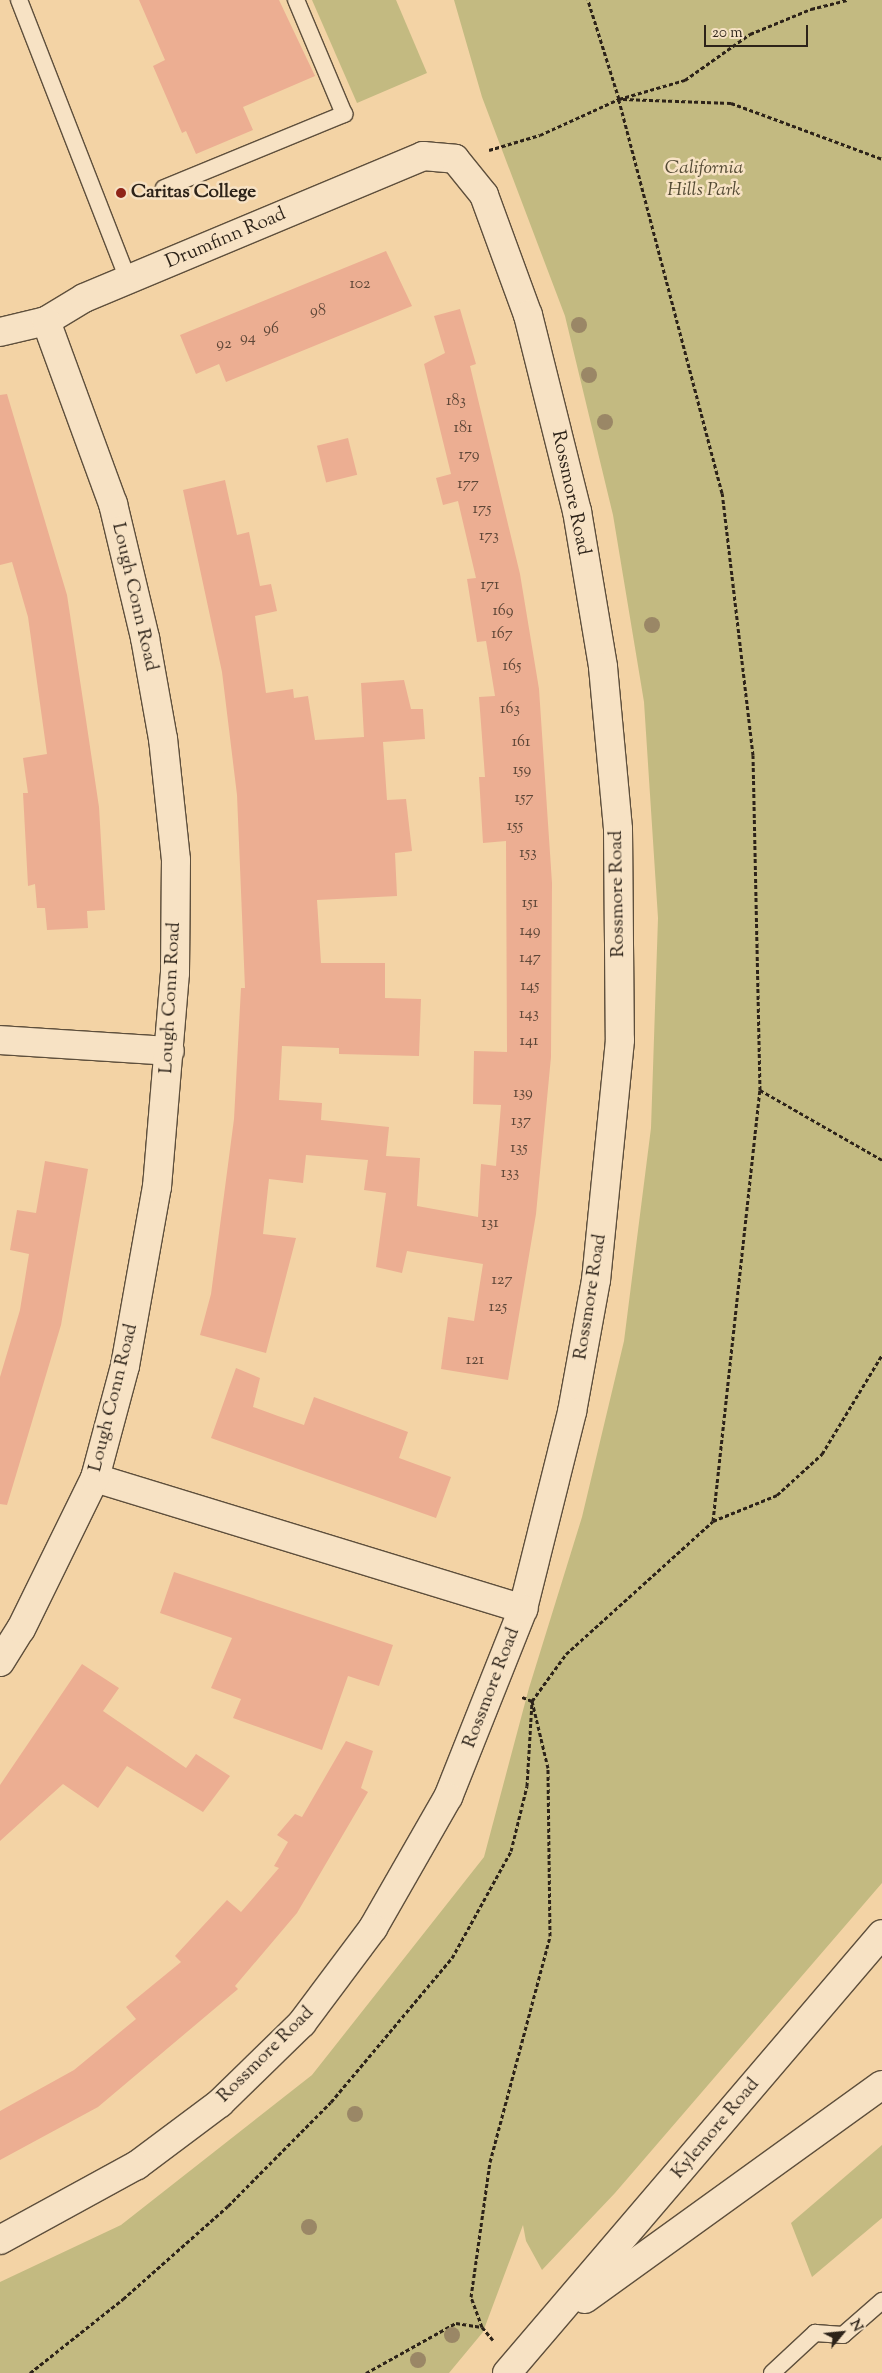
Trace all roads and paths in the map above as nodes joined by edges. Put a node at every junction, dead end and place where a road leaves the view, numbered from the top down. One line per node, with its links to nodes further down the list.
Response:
1 (19, 0): 9 (lane)
2 (296, 0): 8 (lane)
3 (588, 0): 5 (path)
4 (848, 0): 5 (path)
5 (619, 99): 6 (path); 7 (path); 14 (path)
6 (455, 159): 9 (street, Drumfinn Road); 19 (street, Rossmore Road)
7 (882, 159)
8 (164, 188)
9 (128, 280): 10 (street, Drumfinn Road)
10 (46, 322): 11 (street, Drumfinn Road); 13 (street, Lough Conn Road)
11 (0, 332)
12 (0, 1040): 13 (street)
13 (170, 1051): 17 (street, Lough Conn Road)
14 (760, 1090): 15 (path); 18 (path)
15 (882, 1160)
16 (882, 1355): 18 (path)
17 (94, 1478): 19 (street); 20 (street, Lough Conn Road)
18 (714, 1521): 22 (path)
19 (523, 1608): 21 (street, Rossmore Road)
20 (0, 1662)
21 (492, 1686): 22 (path); 25 (street, Rossmore Road)
22 (532, 1701): 28 (path); 29 (path)
23 (882, 1934): 27 (street, Kylemore Road)
24 (882, 2085): 27 (street, Kylemore Road)
25 (0, 2240)
26 (882, 2301): 31 (lane)
27 (550, 2325): 30 (street, Kylemore Road)
28 (30, 2373)
29 (366, 2373)
30 (507, 2373)
31 (772, 2373)

